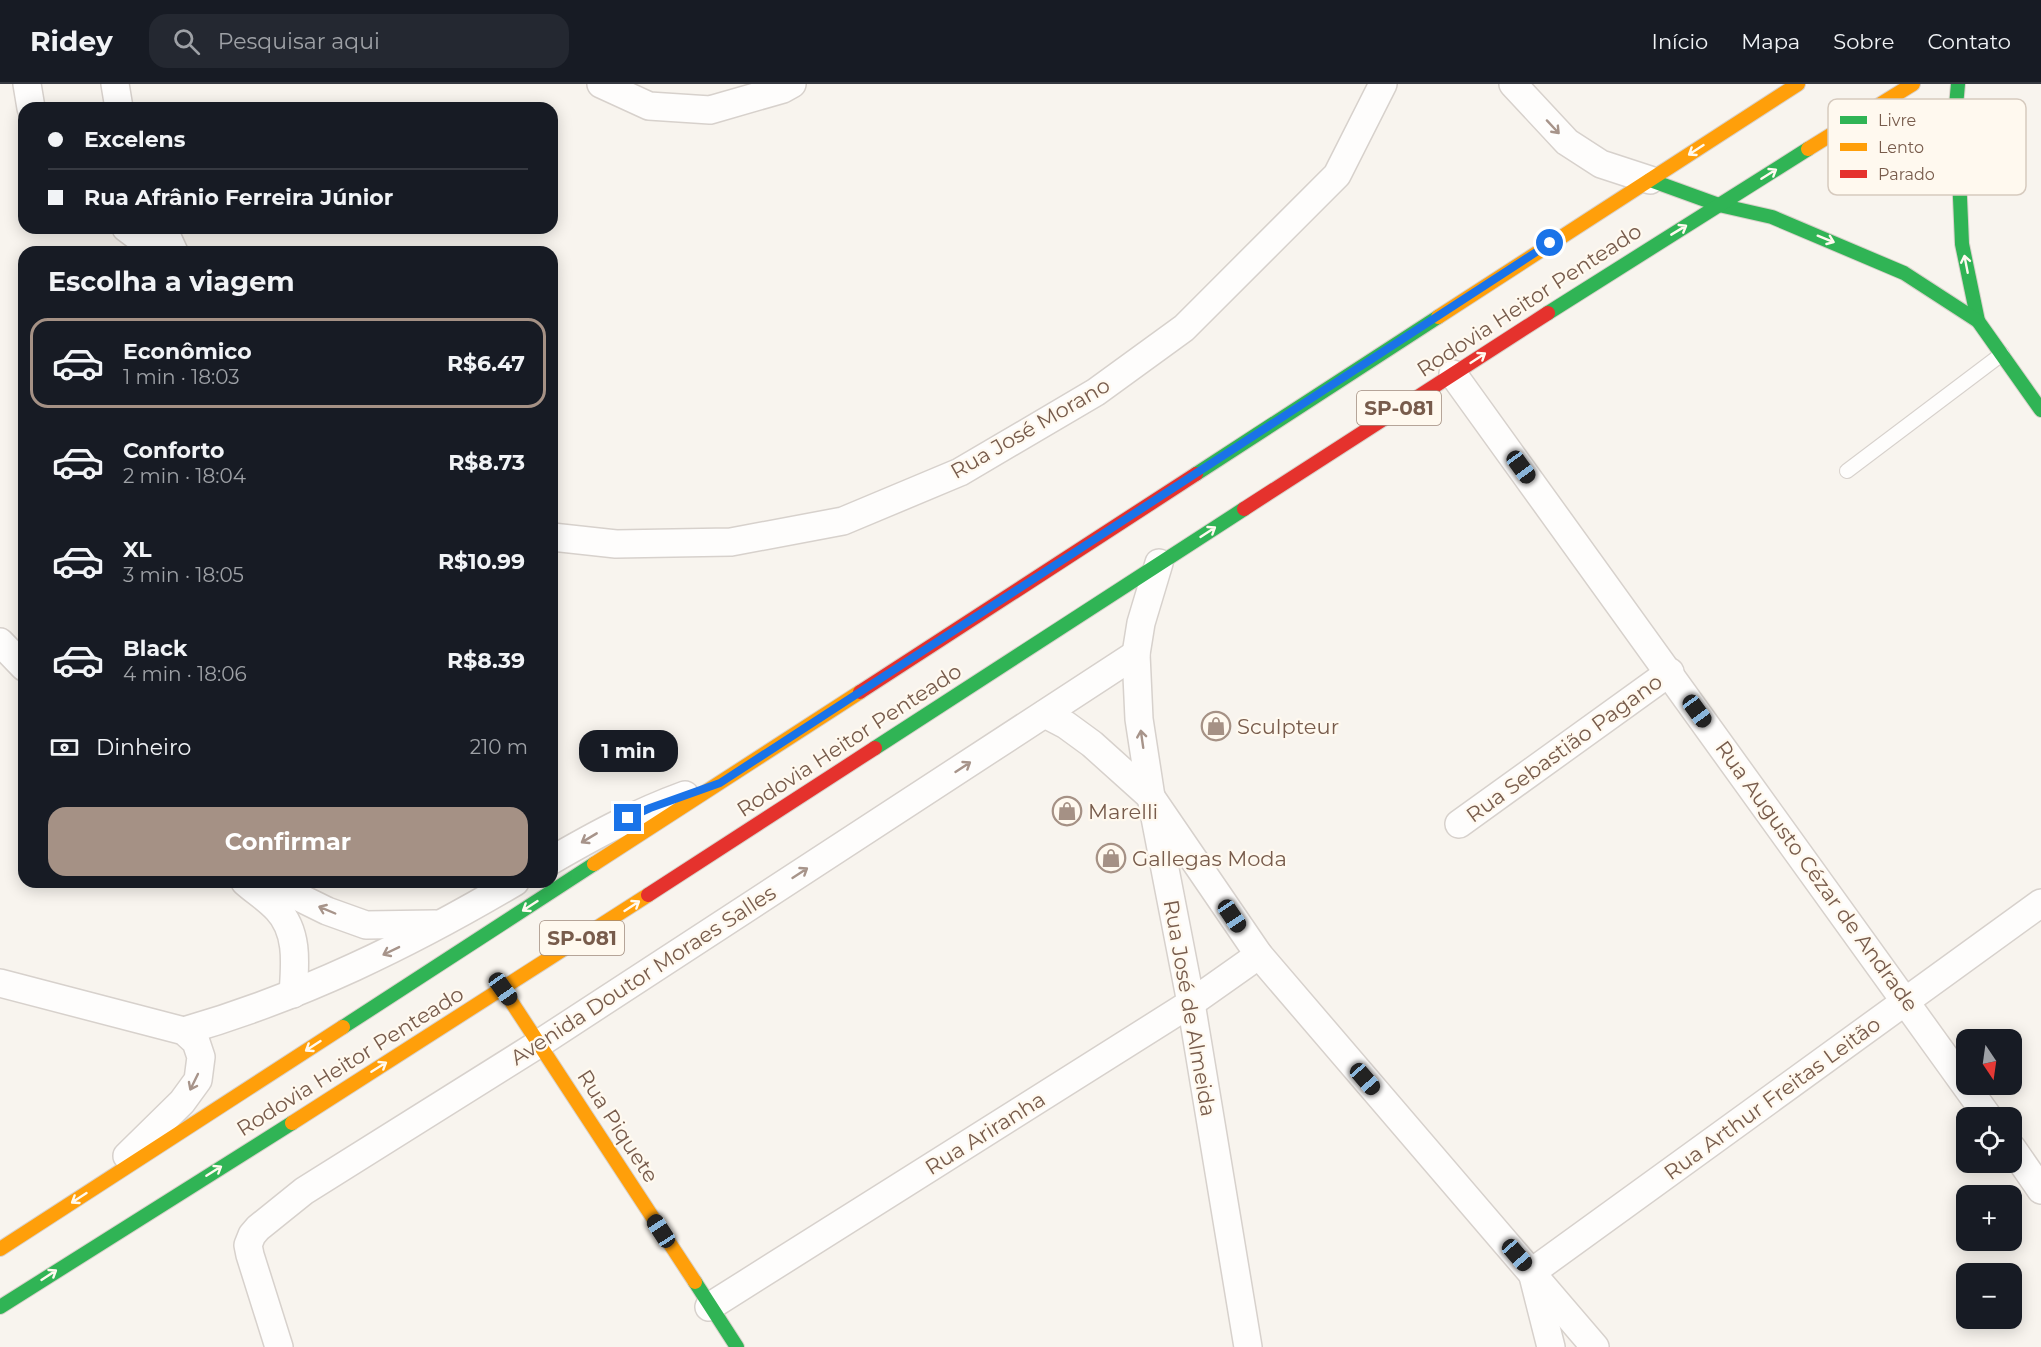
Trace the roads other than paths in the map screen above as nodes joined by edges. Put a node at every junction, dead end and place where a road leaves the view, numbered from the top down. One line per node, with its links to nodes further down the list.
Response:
1 (27, 84): 12 (street)
2 (115, 84): 13 (street)
3 (601, 84): 4 (street)
4 (792, 84)
5 (1383, 84): 25 (street, Rua José Morano)
6 (1513, 84): 15 (street, one-way to 15)
7 (1798, 84): 15 (main road, Rodovia Heitor Penteado, one-way to 15)
8 (1913, 84): 10 (main road, Rodovia Heitor Penteado, one-way to 8)
9 (1958, 84): 11 (main road, one-way to 9)
10 (1889, 99)
11 (1957, 99)
12 (30, 102)
13 (118, 102)
14 (1828, 137): 17 (main road, Rodovia Heitor Penteado, one-way to 14)
15 (1650, 180): 17 (main road); 32 (main road, Rodovia Heitor Penteado / SP-081)
16 (1960, 195): 20 (main road, one-way to 16)
17 (1719, 205): 20 (main road, one-way to 20); 22 (main road, Rodovia Heitor Penteado / SP-081, one-way to 17)
18 (134, 234): 19 (street)
19 (150, 246)
20 (1978, 321): 21 (main road)
21 (2002, 354): 23 (main road); 24 (lane)
22 (1453, 374): 26 (main road, Rodovia Heitor Penteado / SP-081, one-way to 22); 30 (street, Rua Augusto Cézar de Andrade)
23 (2041, 410)
24 (1847, 471)
25 (558, 538)
26 (1159, 563): 28 (street, Rua José de Almeida); 45 (main road, Rodovia Heitor Penteado / SP-081, one-way to 26)
27 (0, 642): 29 (street)
28 (1136, 654): 31 (street, Avenida Doutor Moraes Salles); 33 (street, Rua José de Almeida, one-way to 28)
29 (18, 661)
30 (1670, 672): 34 (street, Rua Sebastião Pagano); 47 (street, Rua Augusto Cézar de Andrade)
31 (1045, 714): 33 (street); 50 (street, Avenida Doutor Moraes Salles, one-way to 31)
32 (720, 783): 35 (street, one-way to 35); 39 (main road, Rodovia Heitor Penteado / SP-081, one-way to 39)
33 (1151, 797): 43 (street); 48 (street, Rua José de Almeida)
34 (1459, 824)
35 (558, 857)
36 (252, 888): 46 (street)
37 (280, 888): 42 (street, one-way to 37)
38 (505, 888): 42 (street)
39 (558, 888)
40 (558, 888): 53 (main road, Rodovia Heitor Penteado / SP-081, one-way to 53)
41 (2041, 903): 47 (street, Rua Arthur Freitas Leitão)
42 (446, 923): 46 (street, one-way to 46)
43 (1258, 955): 48 (street, Rua Ariranha); 56 (street)
44 (0, 982): 49 (street)
45 (503, 989): 50 (main road, Rua Piquete); 57 (main road, Rodovia Heitor Penteado / SP-081, one-way to 45)
46 (292, 994): 49 (street)
47 (1906, 1000): 51 (street, Rua Augusto Cézar de Andrade); 56 (street, Rua Arthur Freitas Leitão)
48 (1191, 1004): 58 (street, Rua Ariranha); 61 (street, Rua José de Almeida)
49 (184, 1031): 53 (street, one-way to 53)
50 (540, 1043): 58 (main road, Rua Piquete); 59 (street, Avenida Doutor Moraes Salles)
51 (1981, 1107)
52 (2022, 1162): 54 (street)
53 (100, 1184): 55 (main road, Rodovia Heitor Penteado / SP-081, one-way to 55)
54 (2041, 1190)
55 (0, 1249)
56 (1532, 1272): 62 (street); 63 (street)
57 (0, 1307)
58 (710, 1307): 60 (main road, Rua Piquete)
59 (279, 1347)
60 (737, 1347)
61 (1248, 1347)
62 (1551, 1347)
63 (1595, 1347)

